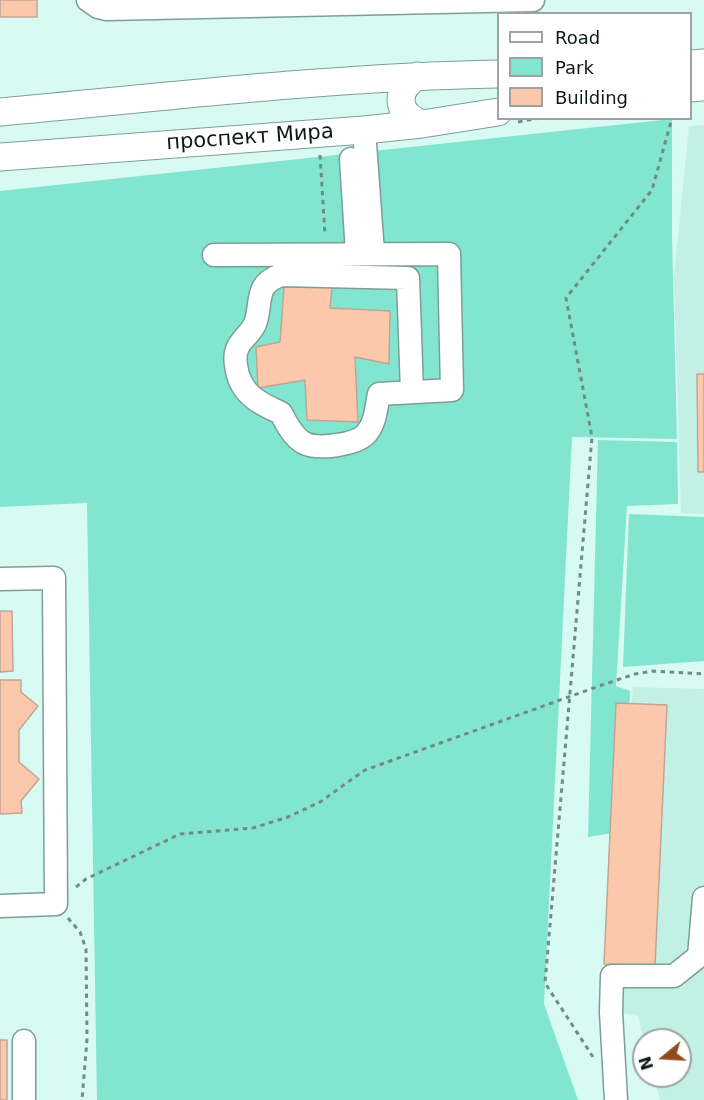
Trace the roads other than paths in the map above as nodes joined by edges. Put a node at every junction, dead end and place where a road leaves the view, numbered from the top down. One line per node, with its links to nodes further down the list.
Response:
1 (88, 0): 3 (lane)
2 (533, 0): 3 (lane)
3 (483, 1)
4 (497, 75): 5 (main road)
5 (417, 76): 6 (main road); 8 (main road)
6 (0, 112)
7 (497, 112): 8 (main road, проспект Мира)
8 (422, 124): 9 (main road, проспект Мира)
9 (356, 130): 10 (main road, проспект Мира); 11 (lane)
10 (0, 157)
11 (365, 253): 12 (lane); 13 (lane)
12 (214, 255)
13 (412, 392): 13 (lane)
14 (0, 579): 16 (lane)
15 (704, 898): 19 (lane)
16 (0, 906)
17 (24, 1041): 18 (lane)
18 (24, 1100)
19 (616, 1100)

